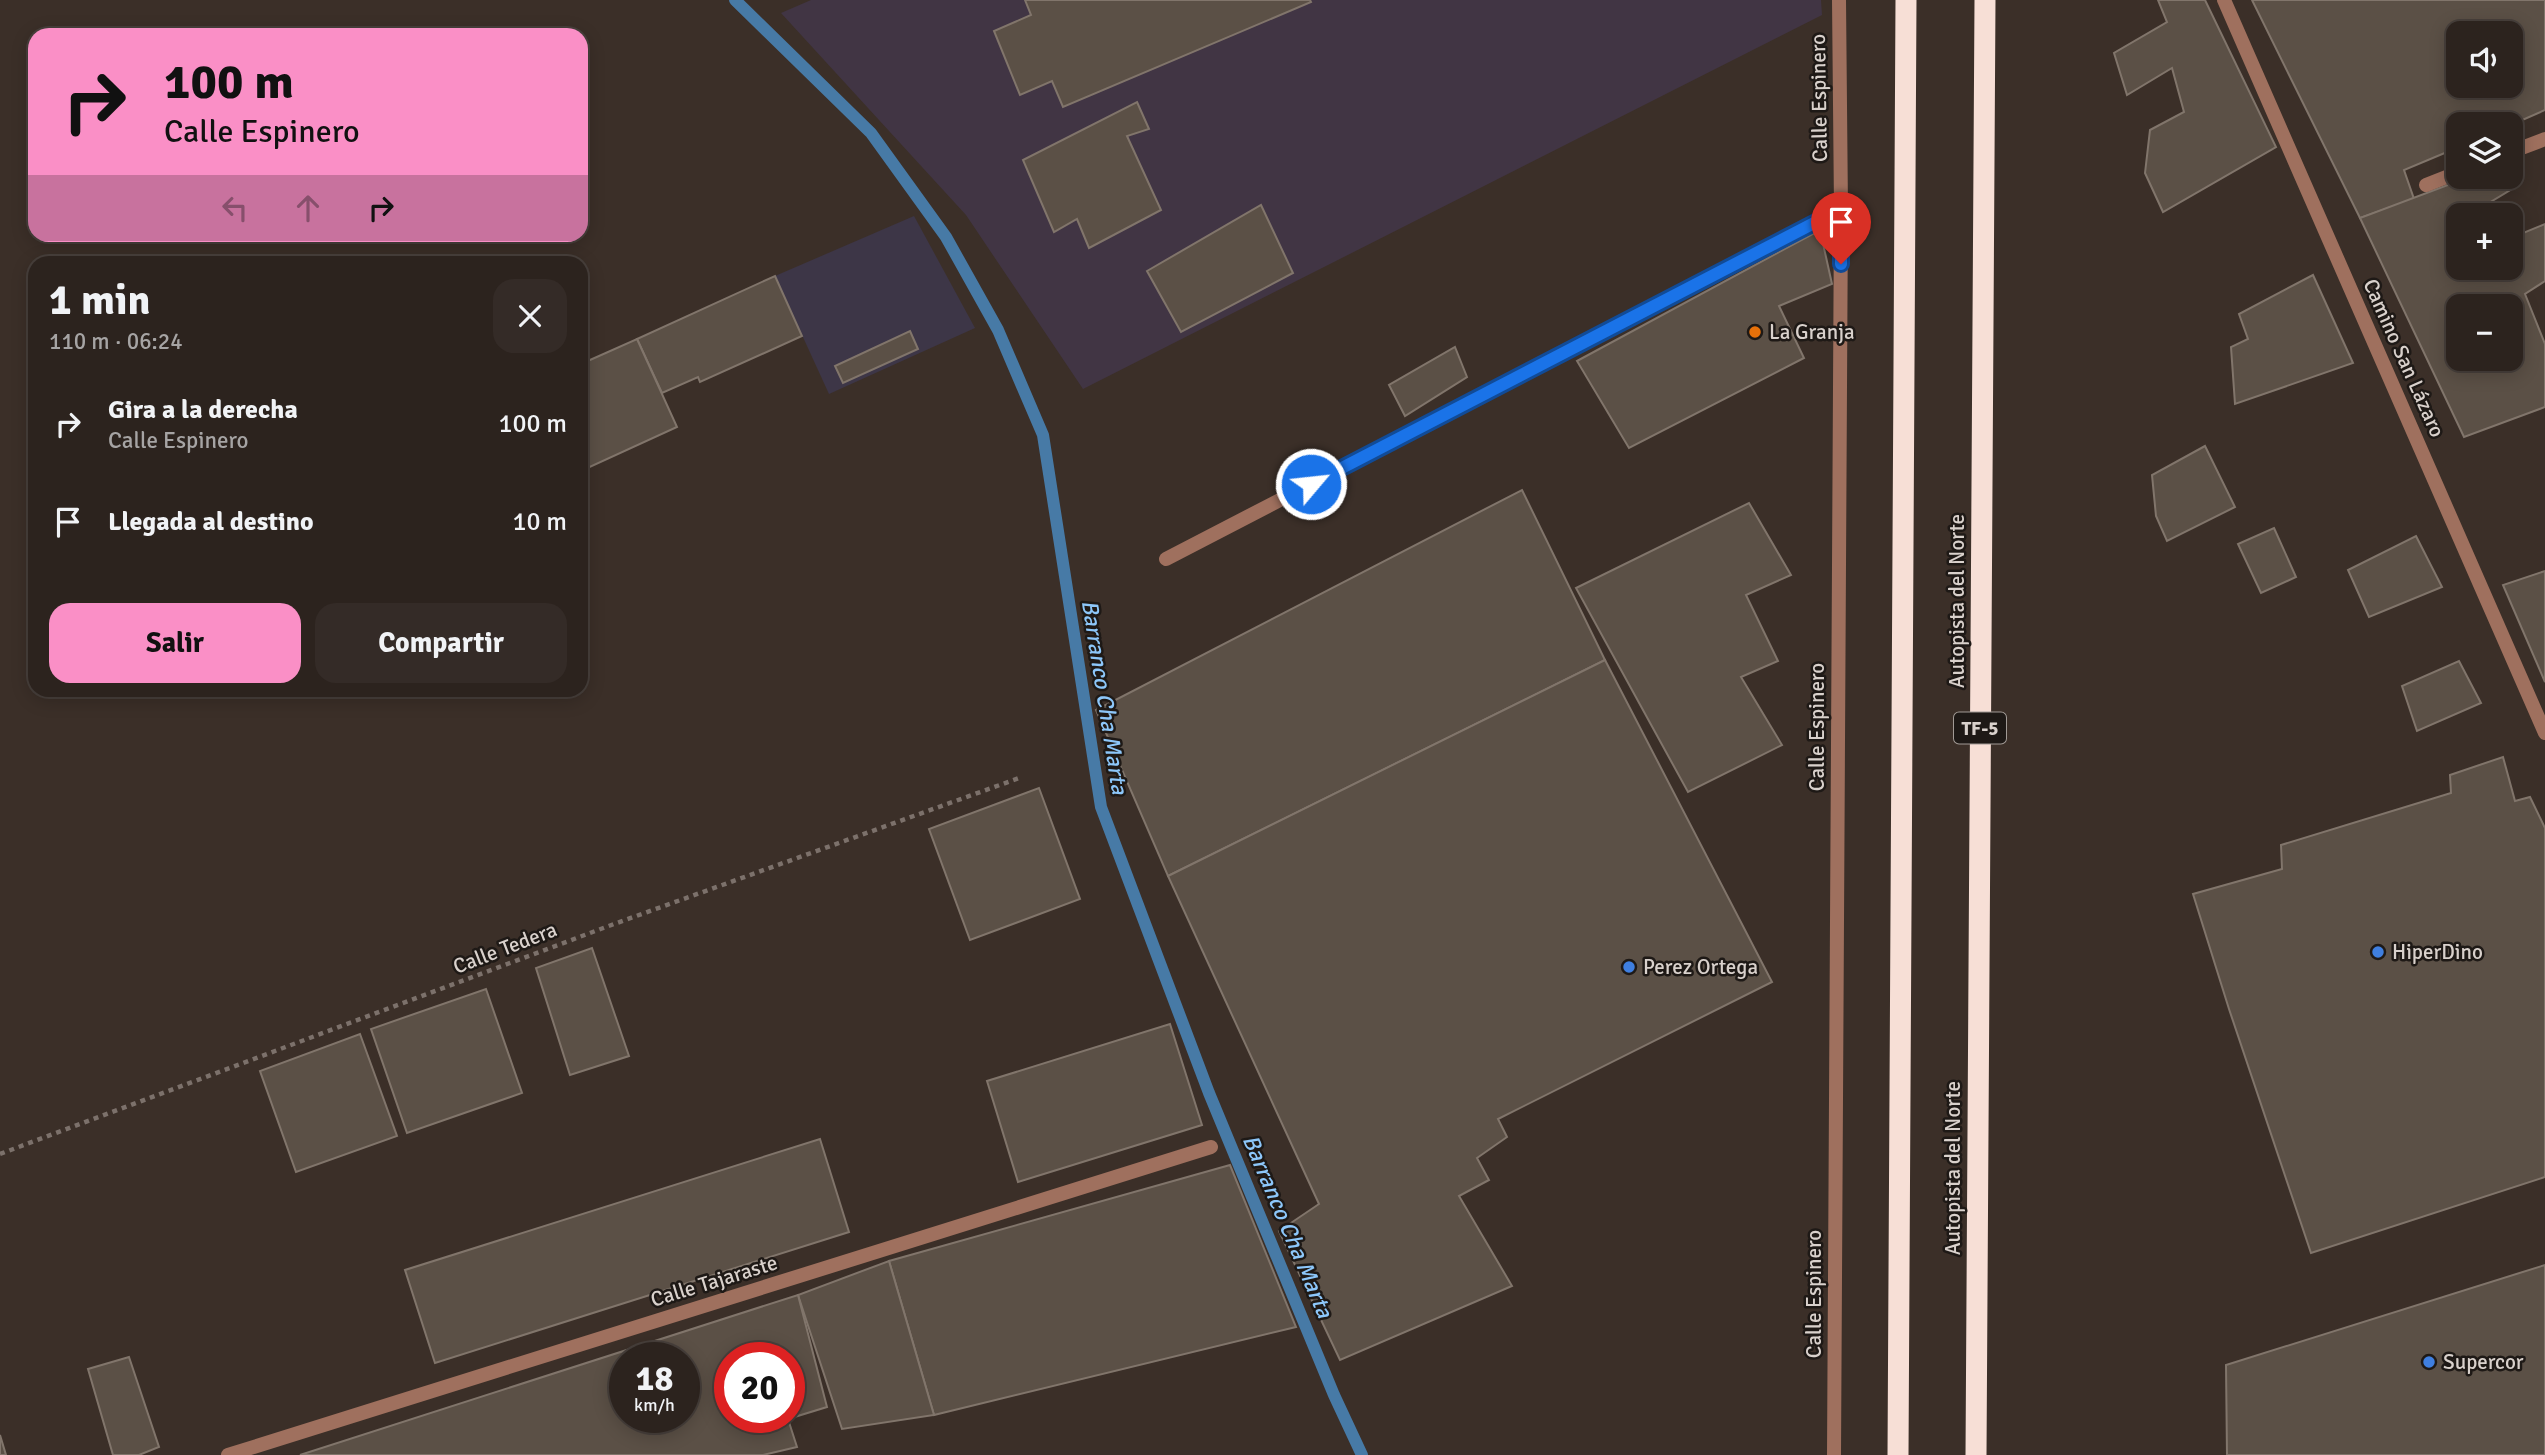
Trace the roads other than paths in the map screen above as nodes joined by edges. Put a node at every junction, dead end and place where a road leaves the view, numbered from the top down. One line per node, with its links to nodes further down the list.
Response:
1 (1839, 0): 9 (street, Calle Espinero)
2 (1906, 0): 15 (highway)
3 (1985, 0): 16 (highway, Autopista del Norte / TF-5)
4 (2224, 0): 11 (street, Camino San Lázaro)
5 (2545, 139): 6 (street)
6 (2523, 147)
7 (2446, 177): 8 (street)
8 (2426, 185)
9 (1841, 209): 10 (street); 14 (street, Calle Espinero)
10 (1166, 559)
11 (2545, 733)
12 (1211, 1147): 13 (street, Calle Tajaraste)
13 (228, 1455)
14 (1833, 1455)
15 (1898, 1455)
16 (1976, 1455)

